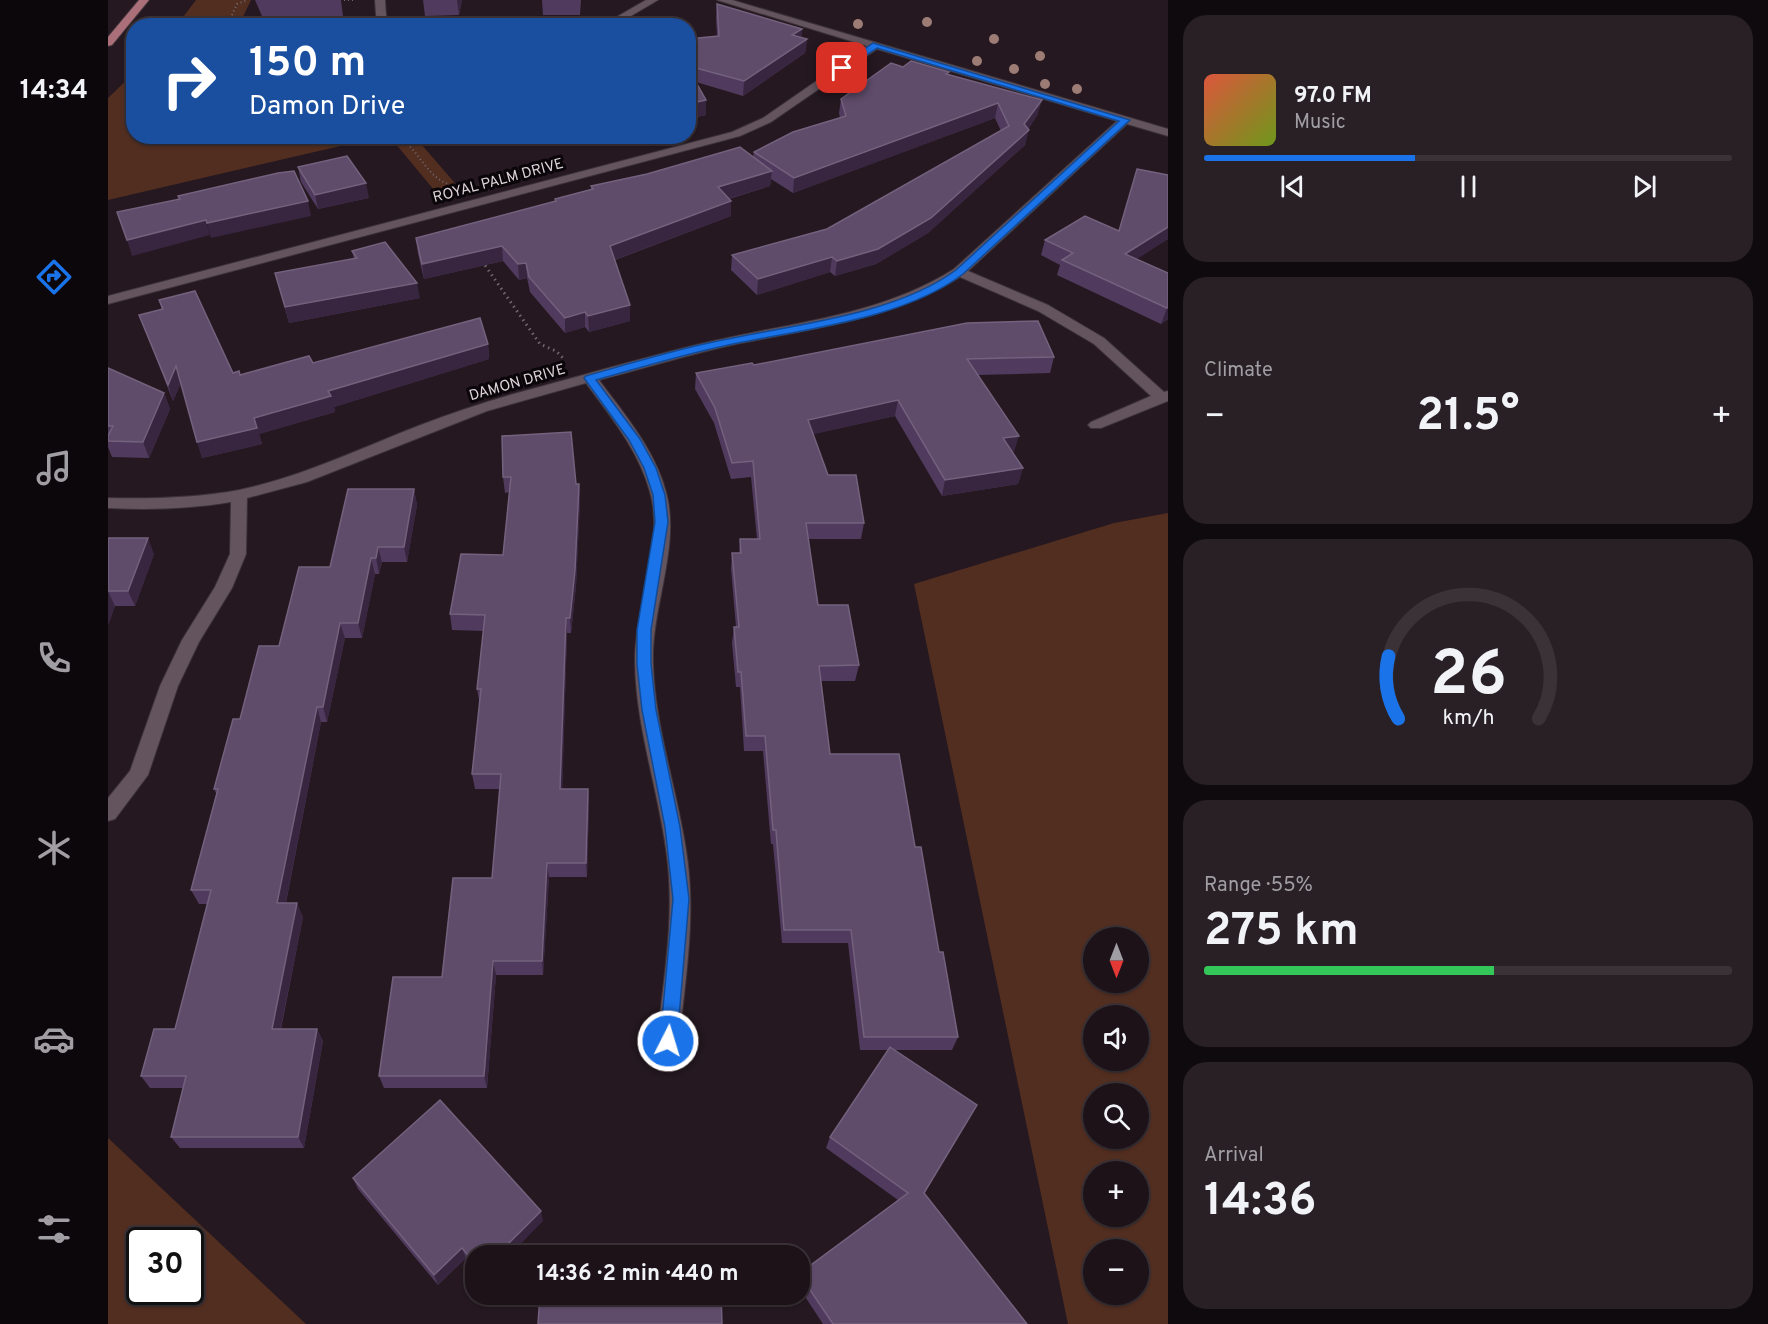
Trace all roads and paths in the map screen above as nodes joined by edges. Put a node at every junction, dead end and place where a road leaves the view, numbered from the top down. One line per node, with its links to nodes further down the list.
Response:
1 (144, 0): 8 (main road)
2 (248, 0): 9 (path)
3 (333, 0): 4 (path)
4 (363, 0)
5 (380, 0): 10 (street)
6 (653, 0): 11 (street)
7 (722, 0): 14 (street)
8 (129, 18)
9 (231, 18)
10 (383, 18)
11 (620, 18)
12 (126, 22): 13 (main road)
13 (108, 43)
14 (876, 45): 15 (street); 21 (street, ROYAL PALM DRIVE)
15 (1125, 120): 16 (street); 20 (street, DAMON DRIVE)
16 (1168, 133)
17 (409, 144): 18 (path)
18 (454, 186)
19 (479, 257): 22 (path)
20 (959, 272): 23 (street, DAMON DRIVE); 24 (street)
21 (108, 300)
22 (568, 364)
23 (590, 378): 26 (street, DAMON DRIVE); 29 (street)
24 (1164, 396): 25 (street)
25 (1096, 425)
26 (239, 495): 27 (street, DAMON DRIVE); 28 (street)
27 (108, 503)
28 (108, 813)
29 (668, 1041)

